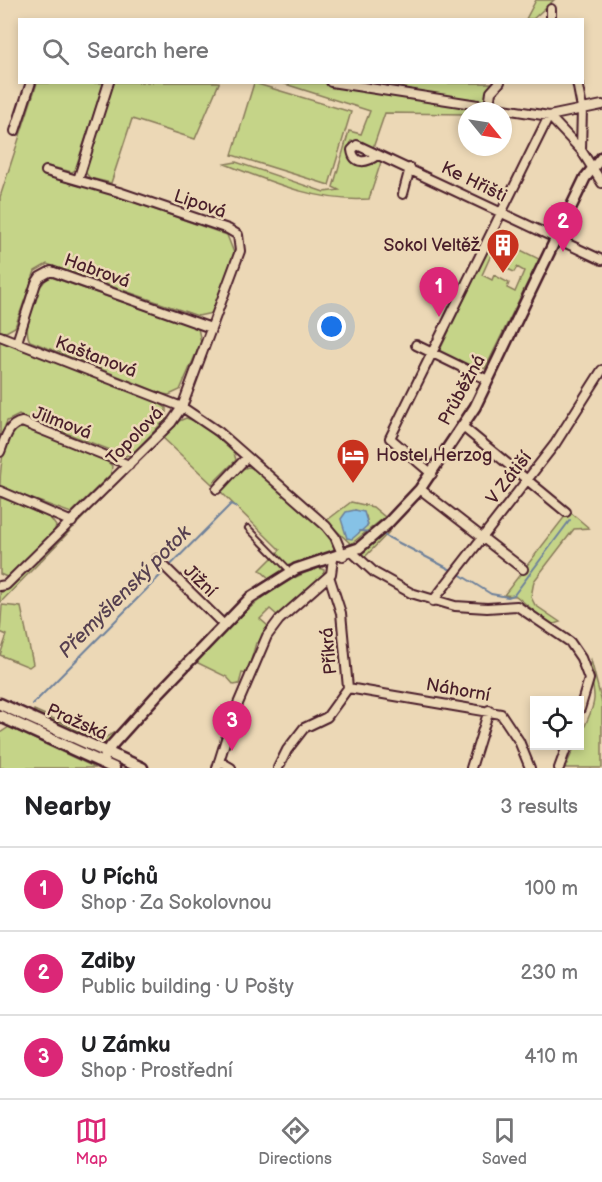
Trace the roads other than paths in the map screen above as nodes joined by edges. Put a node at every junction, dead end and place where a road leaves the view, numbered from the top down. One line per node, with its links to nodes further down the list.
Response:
1 (551, 9): 2 (street)
2 (551, 18)
3 (30, 84): 14 (street)
4 (108, 84): 21 (street)
5 (344, 84): 8 (street)
6 (499, 84): 9 (street)
7 (578, 84): 11 (street)
8 (463, 102)
9 (490, 102)
10 (602, 105): 11 (street)
11 (582, 108): 13 (street); 15 (street)
12 (512, 110): 13 (street)
13 (549, 116): 15 (street); 24 (street)
14 (15, 131)
15 (581, 150): 18 (street)
16 (377, 155): 19 (street, Ke Hřišti)
17 (602, 157): 18 (street, Průběžná)
18 (592, 166): 22 (street); 25 (street, Průběžná)
19 (410, 168): 23 (street); 24 (street, Ke Hřišti)
20 (46, 171): 21 (street, Lipová)
21 (78, 180): 27 (street, Lipová)
22 (602, 183)
23 (403, 194)
24 (502, 212): 25 (street, Ke Hřišti); 31 (street)
25 (558, 238): 26 (street, Ke Hřišti); 33 (street, Průběžná)
26 (602, 260)
27 (211, 328): 29 (street, Habrová); 34 (street, Lipová)
28 (0, 336): 29 (street, Kaštanová)
29 (17, 342): 34 (street, Kaštanová)
30 (416, 345): 31 (street)
31 (434, 354): 33 (street); 39 (street)
32 (602, 370): 40 (street, V Zátiší)
33 (488, 380): 35 (street, Průběžná)
34 (182, 407): 37 (street, Topolová); 38 (street, Topolová)
35 (463, 427): 39 (street, Průběžná); 40 (street)
36 (0, 452): 38 (street, Jilmová)
37 (247, 457): 41 (street); 48 (street, Topolová)
38 (129, 465): 45 (street, Topolová)
39 (432, 474): 42 (street, Průběžná)
40 (527, 482): 44 (street); 47 (street, V Zátiší)
41 (216, 489)
42 (420, 489): 47 (street); 48 (street, Průběžná)
43 (0, 491): 45 (street)
44 (566, 512)
45 (72, 522): 54 (street, Topolová)
46 (248, 528): 52 (lane)
47 (482, 537): 51 (street); 55 (street, V Zátiší)
48 (347, 554): 50 (street, Průběžná); 55 (street)
49 (157, 559): 56 (street, Jižní)
50 (333, 559): 52 (street, Průběžná); 53 (street)
51 (523, 569)
52 (290, 572): 56 (street, Průběžná)
53 (329, 576): 57 (street, Příkrá); 64 (street)
54 (0, 586)
55 (433, 600): 58 (street)
56 (223, 624): 63 (street, Průběžná)
57 (348, 688): 60 (street, Náhorní); 68 (street, Příkrá)
58 (584, 696)
59 (0, 704): 61 (main road, Pražská)
60 (489, 711): 69 (street); 70 (street, Náhorní)
61 (9, 717): 63 (main road, Pražská); 63 (main road, Pražská)
62 (565, 750): 71 (street)
63 (104, 758): 65 (main road, Pražská); 66 (main road, Pražská)
64 (218, 765): 67 (street)
65 (114, 768)
66 (142, 768)
67 (231, 768)
68 (278, 768)
69 (471, 768)
70 (530, 768)
71 (558, 768)

